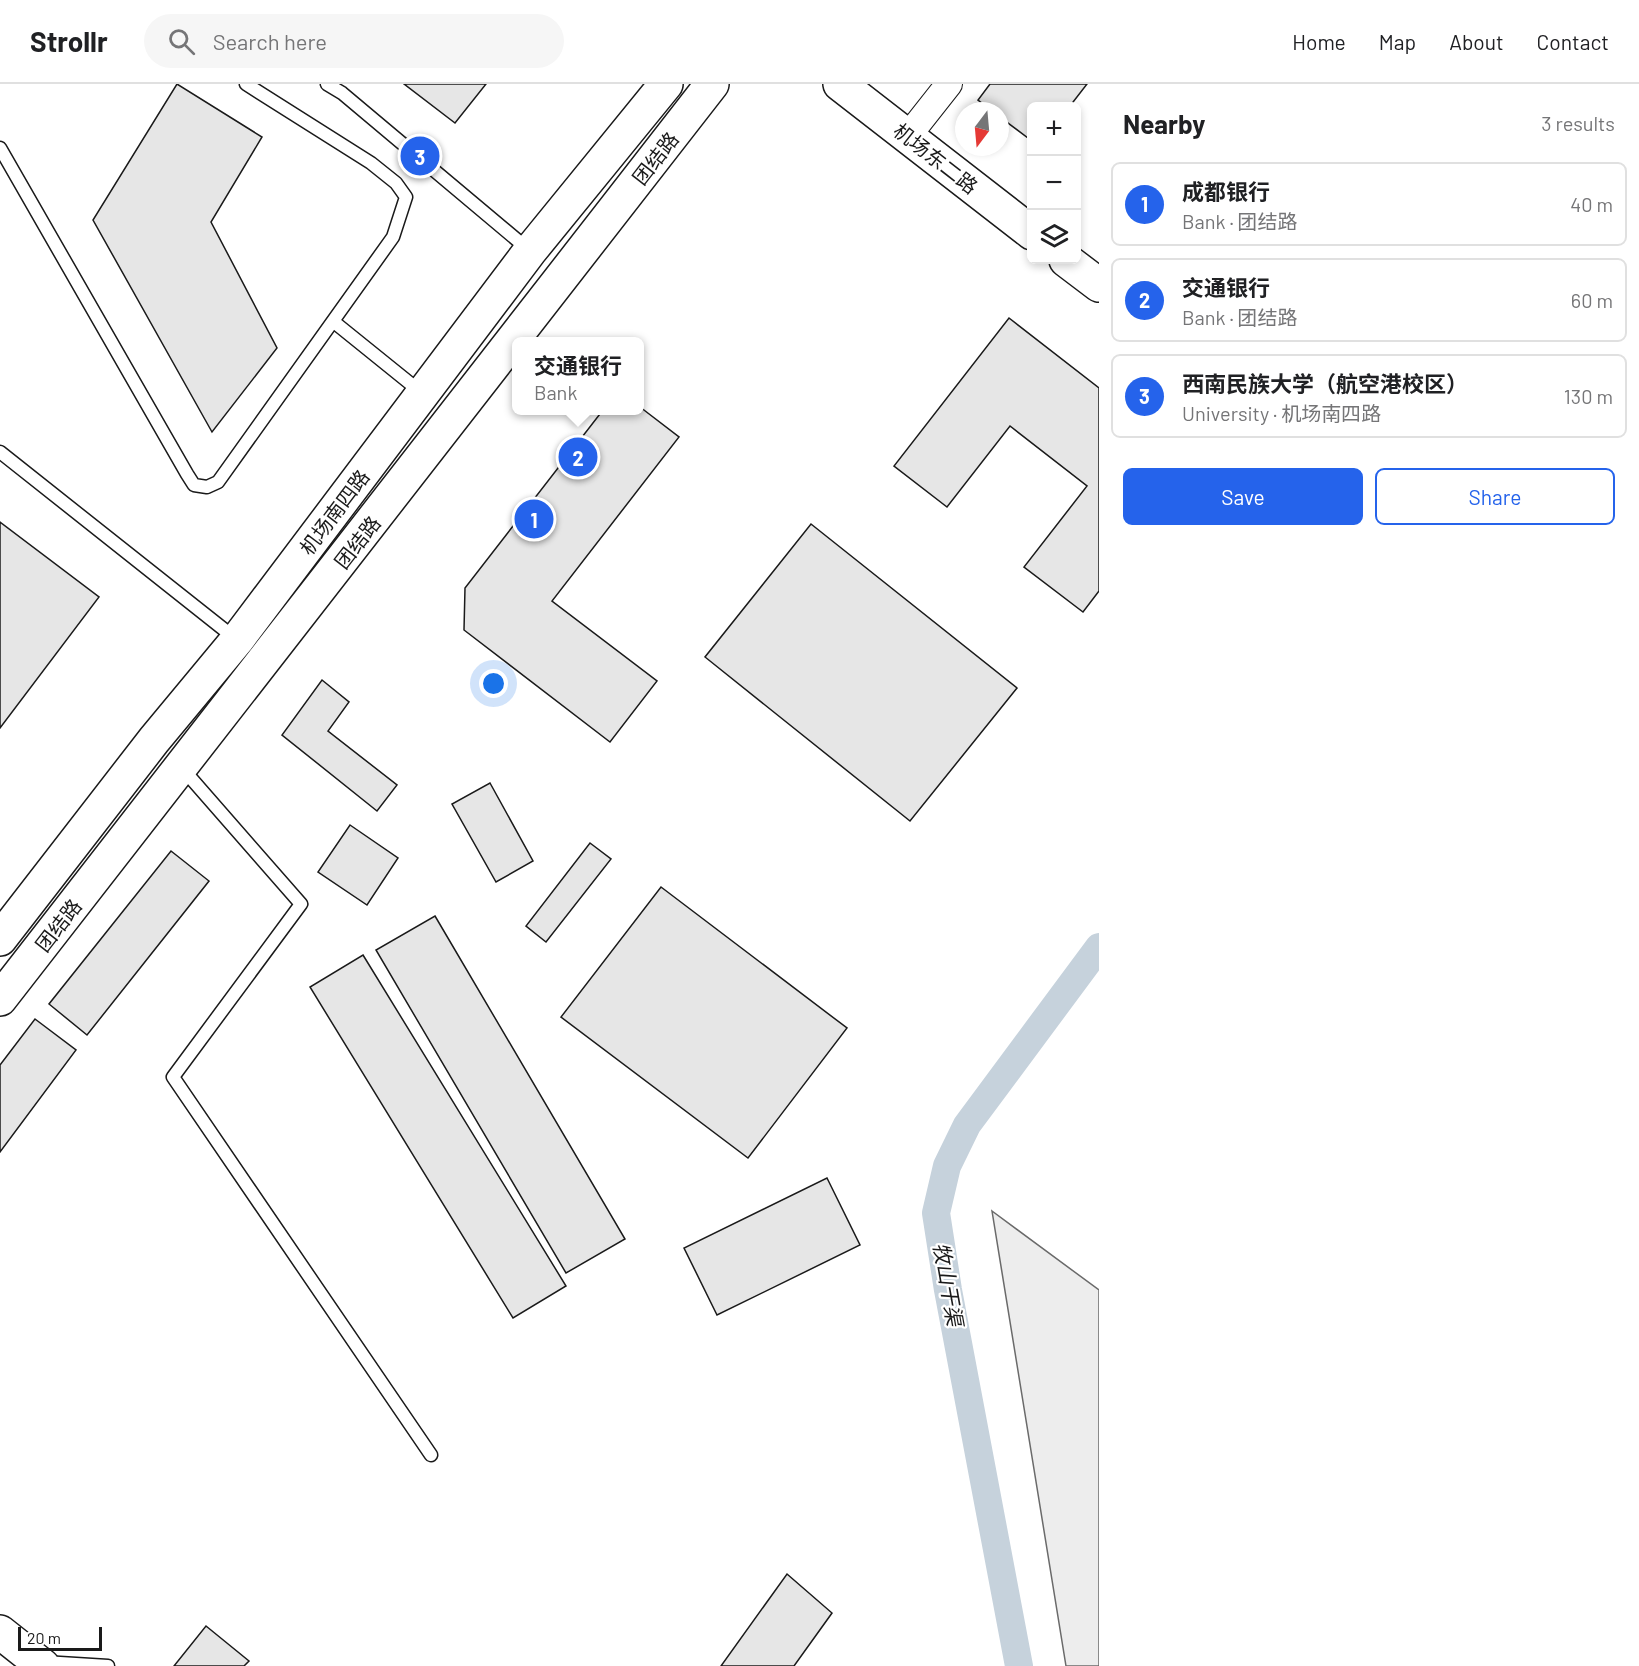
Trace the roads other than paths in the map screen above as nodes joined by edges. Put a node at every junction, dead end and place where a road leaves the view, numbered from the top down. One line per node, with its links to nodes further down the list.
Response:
1 (246, 84): 14 (lane)
2 (327, 84): 7 (lane)
3 (666, 84): 11 (main road, 机场南四路)
4 (712, 84): 15 (main road, 团结路)
5 (840, 84): 8 (main road, 机场东二路)
6 (949, 84): 8 (street)
7 (346, 89): 11 (lane)
8 (908, 136): 10 (main road, 机场东二路)
9 (0, 148): 14 (lane)
10 (1027, 229)
11 (530, 251): 17 (main road, 机场南四路)
12 (1071, 264): 13 (main road)
13 (1099, 285)
14 (334, 322): 17 (lane)
15 (515, 337)
16 (512, 341): 22 (main road, 团结路)
17 (423, 394): 19 (main road, 机场南四路)
18 (0, 452): 19 (lane)
19 (237, 640): 21 (main road, 机场南四路)
20 (189, 776): 23 (lane)
21 (0, 939)
22 (0, 999)
23 (431, 1455)
24 (0, 1632): 25 (main road)
25 (40, 1664): 26 (lane)
26 (108, 1666)

